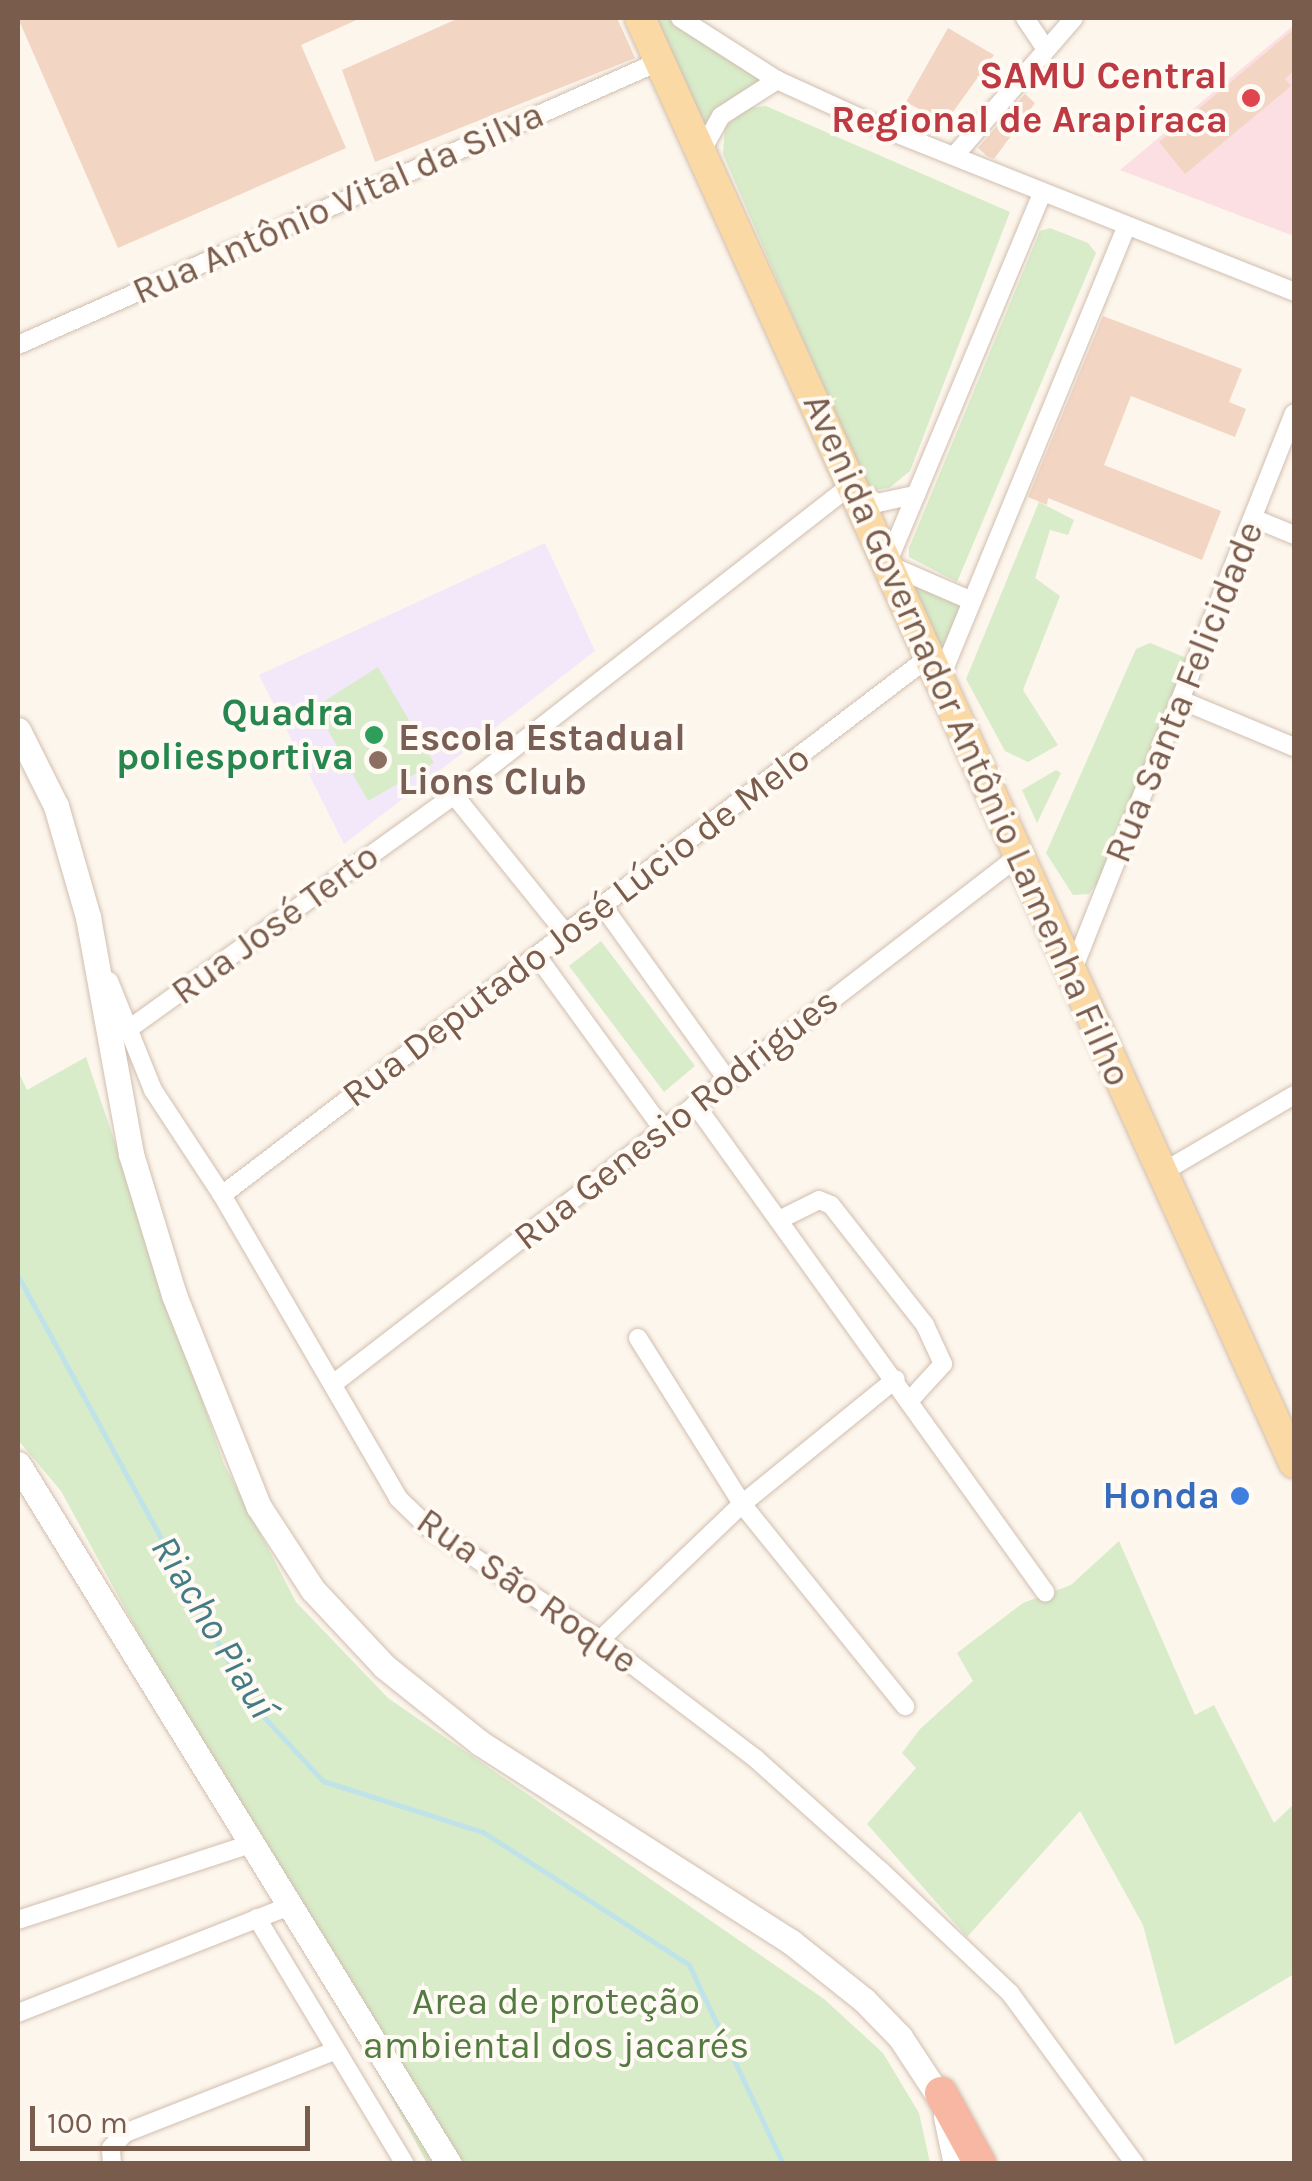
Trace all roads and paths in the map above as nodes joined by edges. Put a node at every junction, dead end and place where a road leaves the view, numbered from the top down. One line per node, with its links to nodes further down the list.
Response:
1 (640, 18): 6 (main road, Avenida Governador Antônio Lamenha Filho)
2 (680, 18): 7 (street)
3 (1025, 18): 5 (street)
4 (1074, 18): 5 (street)
5 (1045, 48): 9 (street)
6 (658, 62): 8 (main road, Avenida Governador Antônio Lamenha Filho); 13 (street, Rua Antônio Vital da Silva)
7 (777, 80): 8 (street); 9 (street)
8 (701, 152): 15 (main road, Avenida Governador Antônio Lamenha Filho)
9 (955, 155): 10 (street)
10 (1042, 194): 11 (street); 16 (street)
11 (1126, 227): 12 (street); 20 (street)
12 (1294, 292)
13 (18, 345)
14 (1294, 413): 17 (street, Rua Santa Felicidade)
15 (851, 486): 16 (street); 19 (main road, Avenida Governador Antônio Lamenha Filho); 25 (street, Rua José Terto)
16 (916, 494): 19 (street)
17 (1253, 518): 18 (street); 22 (street, Rua Santa Felicidade)
18 (1294, 535)
19 (887, 564): 20 (street); 21 (main road, Avenida Governador Antônio Lamenha Filho)
20 (972, 601): 21 (street)
21 (934, 668): 26 (main road, Avenida Governador Antônio Lamenha Filho); 27 (street, Rua Deputado José Lúcio de Melo)
22 (1181, 700): 24 (street); 31 (street, Rua Santa Felicidade)
23 (18, 730): 28 (main road, Rua São Roque)
24 (1294, 747)
25 (454, 795): 29 (street); 32 (street, Rua José Terto)
26 (1020, 856): 31 (main road, Avenida Governador Antônio Lamenha Filho); 33 (street, Rua Genesio Rodrigues)
27 (602, 906): 29 (street, Rua Deputado José Lúcio de Melo); 33 (street)
28 (88, 917): 32 (street, Rua São Roque); 56 (main road)
29 (566, 934): 30 (street, Rua Deputado José Lúcio de Melo)
30 (537, 956): 36 (street); 38 (street, Rua Deputado José Lúcio de Melo)
31 (1072, 972): 37 (main road, Avenida Governador Antônio Lamenha Filho)
32 (126, 1031): 38 (street, Rua São Roque)
33 (728, 1079): 35 (street, Rua Genesio Rodrigues)
34 (1294, 1095): 37 (street)
35 (695, 1104): 36 (street, Rua Genesio Rodrigues); 39 (street)
36 (662, 1128): 42 (street, Rua Genesio Rodrigues)
37 (1163, 1172): 44 (main road, Avenida Governador Antônio Lamenha Filho)
38 (222, 1195): 42 (street, Rua São Roque)
39 (781, 1219): 41 (street); 43 (street)
40 (638, 1338): 46 (street)
41 (896, 1378): 43 (street); 46 (street)
42 (333, 1384): 48 (street, Rua São Roque)
43 (911, 1399): 47 (street)
44 (1294, 1463)
45 (18, 1464): 50 (main road)
46 (742, 1504): 48 (street); 49 (street)
47 (1045, 1592)
48 (600, 1640): 63 (street, Rua São Roque)
49 (905, 1706)
50 (247, 1845): 51 (main road); 53 (street)
51 (290, 1906): 52 (street); 59 (main road)
52 (257, 1918): 54 (street); 55 (street)
53 (18, 1920)
54 (18, 2013)
55 (334, 2051): 57 (street); 58 (street)
56 (941, 2093): 60 (main road); 61 (main road); 62 (highway)
57 (112, 2164)
58 (405, 2164)
59 (449, 2164)
60 (956, 2164)
61 (971, 2164)
62 (980, 2164)
63 (1135, 2164)

